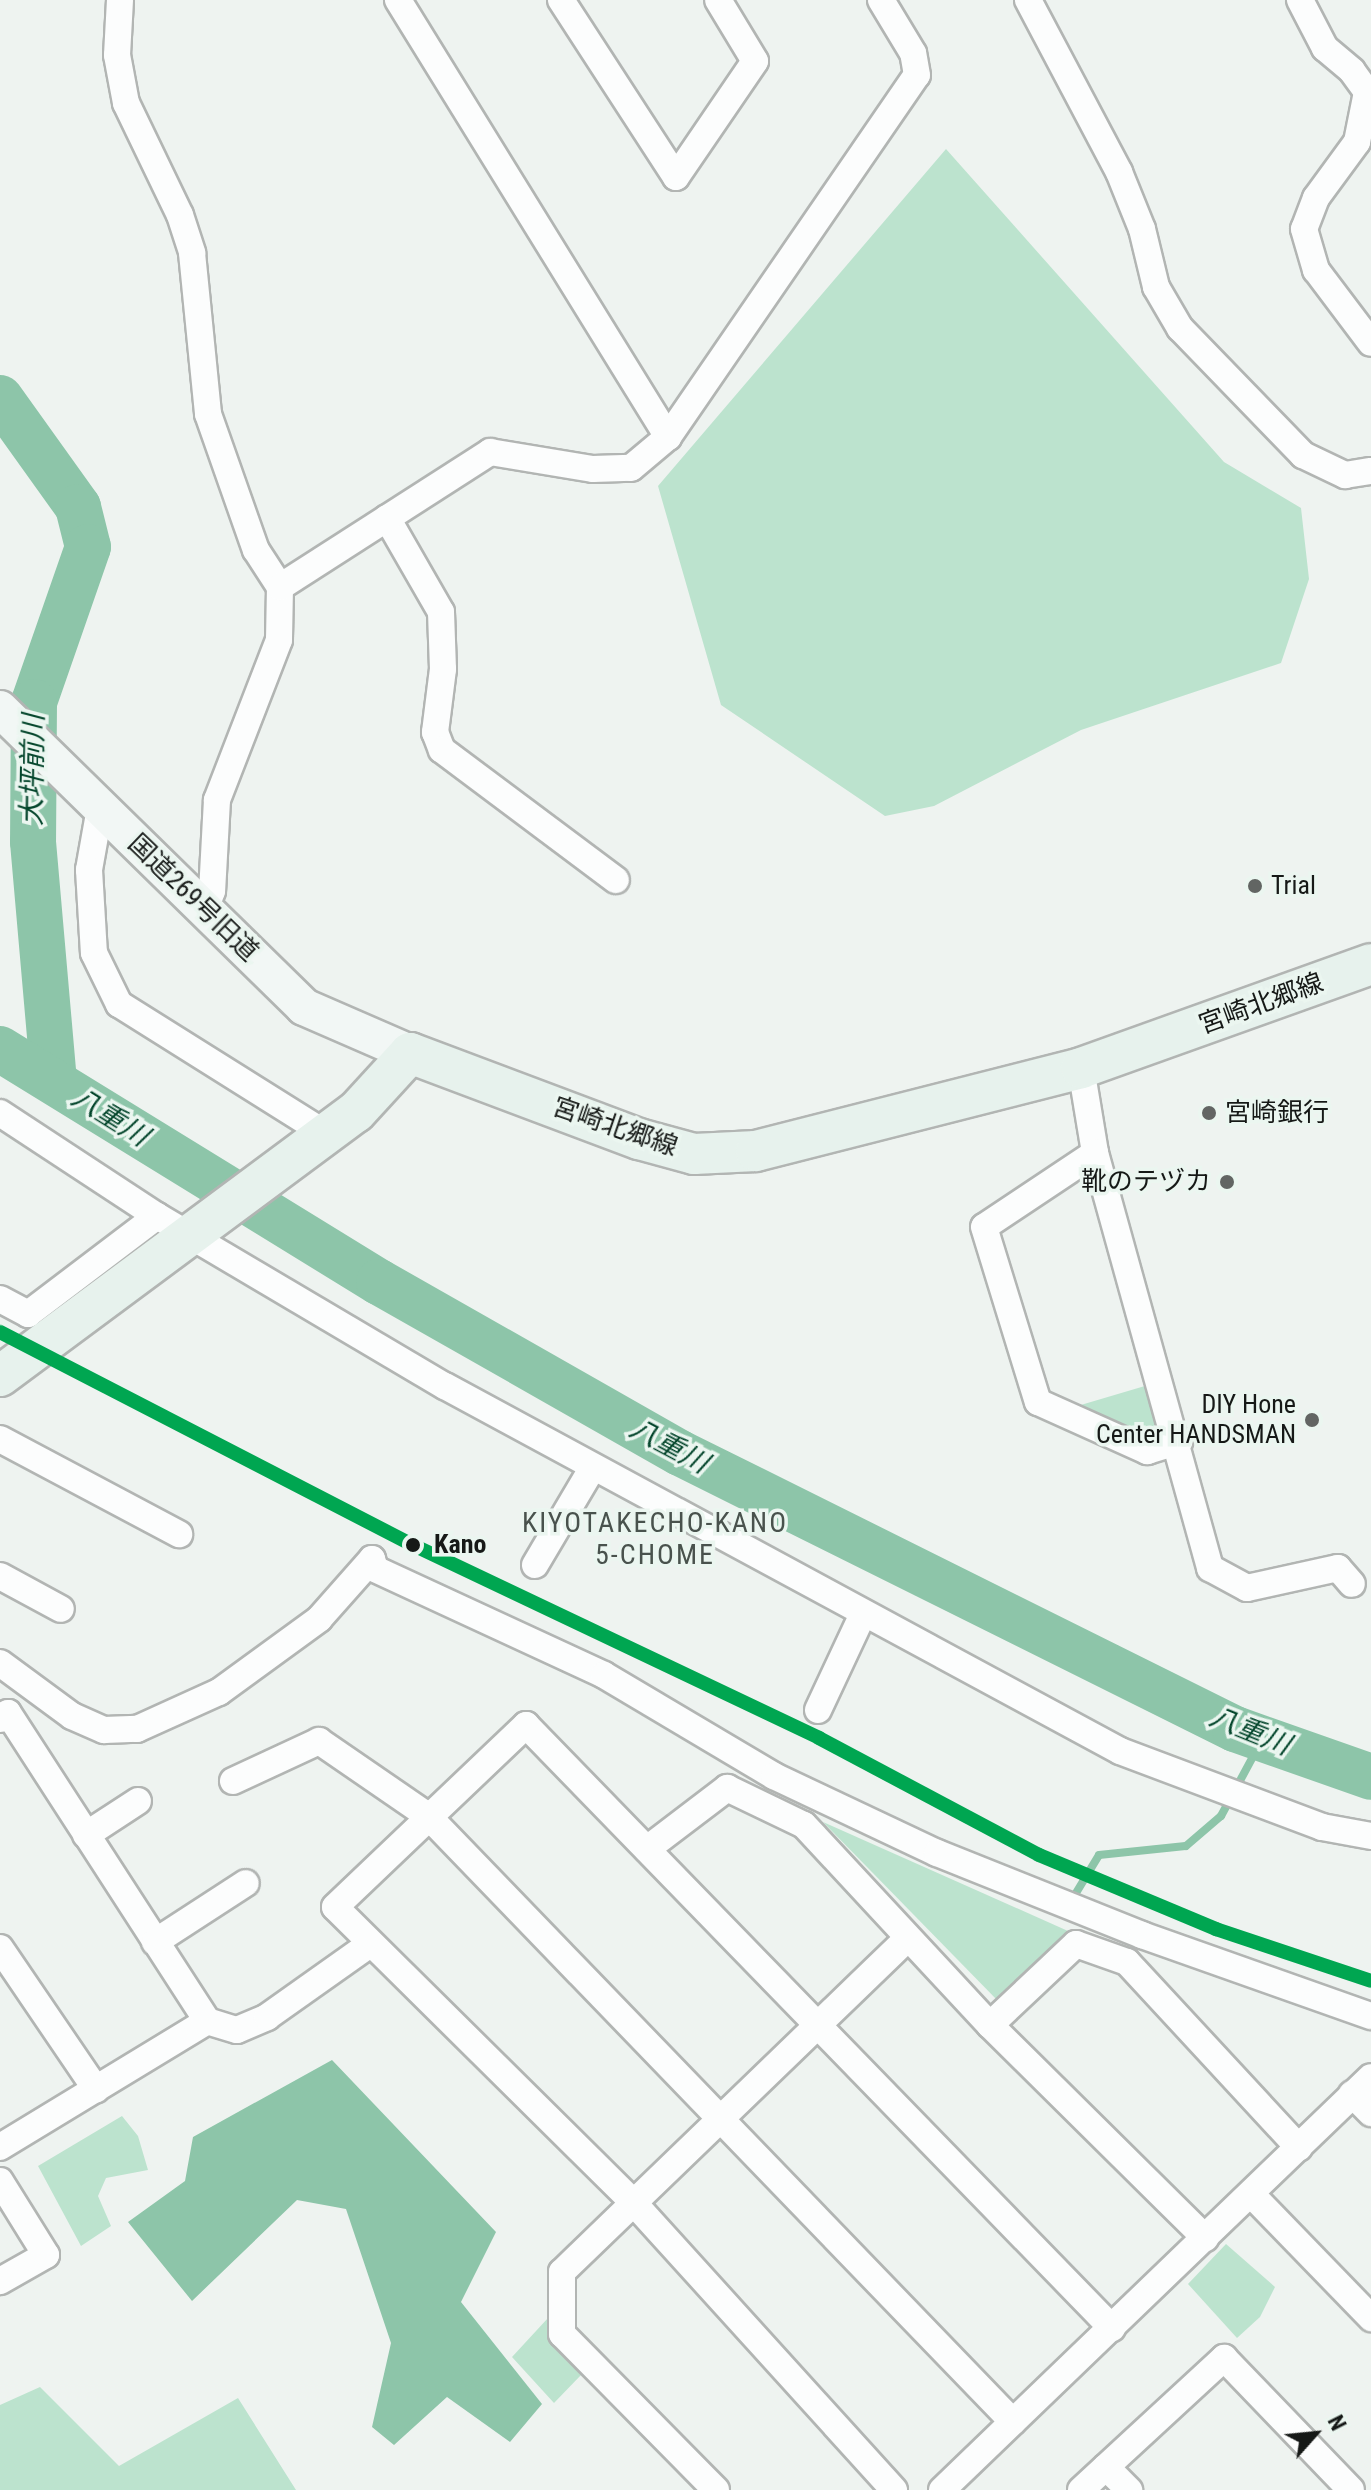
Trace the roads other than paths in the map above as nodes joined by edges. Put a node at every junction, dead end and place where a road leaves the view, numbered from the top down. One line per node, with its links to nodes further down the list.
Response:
1 (120, 0): 12 (street)
2 (398, 0): 9 (street)
3 (561, 0): 4 (street)
4 (718, 0)
5 (881, 0): 9 (street)
6 (1028, 0): 10 (street)
7 (1300, 0): 8 (street)
8 (1371, 343)
9 (668, 437): 11 (street)
10 (1371, 471)
11 (387, 518): 12 (street); 15 (street)
12 (280, 587): 16 (street)
13 (7, 717): 14 (street, 国道269号旧道)
14 (100, 808): 16 (street, 国道269号旧道); 21 (street)
15 (616, 880)
16 (205, 909): 18 (street, 国道269号旧道)
17 (1371, 964): 19 (main road, 宮崎北郷線)
18 (410, 1053): 19 (main road, 宮崎北郷線); 21 (main road)
19 (1081, 1068): 22 (street)
20 (0, 1113): 23 (street)
21 (318, 1140): 23 (main road)
22 (1095, 1153): 27 (street); 27 (street)
23 (184, 1224): 24 (street); 25 (main road); 28 (street)
24 (0, 1299)
25 (0, 1376)
26 (0, 1439): 29 (street)
27 (1179, 1441): 32 (street)
28 (593, 1467): 30 (street); 34 (street)
29 (179, 1534)
30 (535, 1565)
31 (0, 1576): 33 (street)
32 (1352, 1584)
33 (61, 1609)
34 (863, 1614): 36 (street); 42 (street)
35 (0, 1663): 49 (street)
36 (818, 1710)
37 (0, 1719): 41 (street)
38 (233, 1781): 40 (street)
39 (138, 1801): 41 (street)
40 (428, 1816): 43 (street); 47 (street); 56 (street)
41 (86, 1835): 46 (street)
42 (1371, 1836)
43 (647, 1849): 45 (street); 52 (street)
44 (246, 1883): 46 (street)
45 (907, 1939): 51 (street); 52 (street)
46 (155, 1942): 50 (street)
47 (370, 1944): 50 (street); 61 (street)
48 (0, 1948): 54 (street)
49 (1371, 2016)
50 (207, 2021): 54 (street)
51 (990, 2025): 58 (street); 62 (street)
52 (820, 2027): 56 (street); 65 (street)
53 (1361, 2086): 55 (street); 58 (street)
54 (96, 2089): 57 (street)
55 (1371, 2113)
56 (720, 2122): 61 (street); 66 (street)
57 (0, 2147)
58 (1299, 2148): 60 (street)
59 (0, 2181): 63 (street)
60 (1251, 2194): 62 (street); 64 (street)
61 (633, 2202): 68 (street); 69 (street)
62 (1205, 2238): 65 (street)
63 (0, 2281)
64 (1371, 2318)
65 (1112, 2328): 66 (street)
66 (1013, 2422): 70 (street)
67 (1106, 2467): 71 (street); 72 (street); 73 (street)
68 (701, 2485)
69 (894, 2490)
70 (942, 2490)
71 (1081, 2490)
72 (1129, 2490)
73 (1351, 2490)

